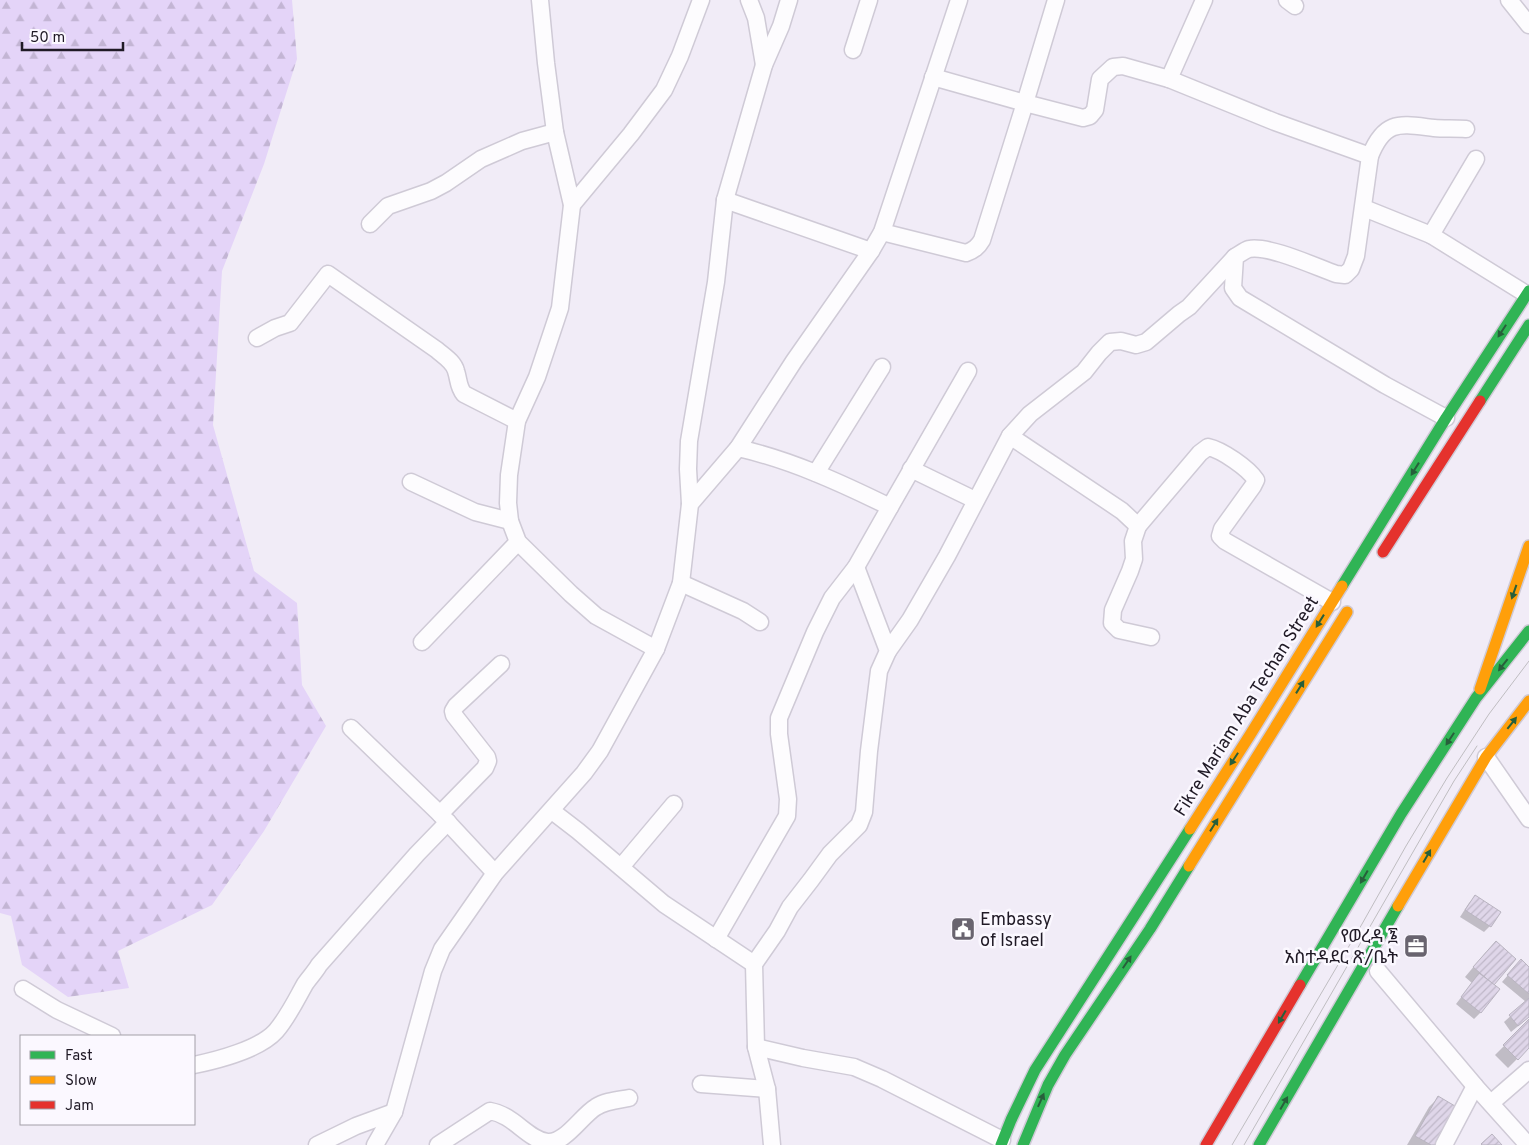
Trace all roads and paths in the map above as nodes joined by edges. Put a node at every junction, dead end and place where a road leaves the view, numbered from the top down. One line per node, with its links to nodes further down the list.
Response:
1 (540, 0): 17 (street)
2 (701, 0): 21 (street)
3 (749, 0): 12 (street)
4 (788, 0): 12 (street)
5 (869, 0): 11 (street)
6 (959, 0): 13 (street)
7 (1056, 0): 15 (street)
8 (1204, 0): 14 (street)
9 (1509, 0): 10 (street)
10 (1529, 25)
11 (853, 50)
12 (764, 65): 20 (street)
13 (933, 77): 15 (street); 24 (street)
14 (1169, 79): 15 (street); 18 (street)
15 (1025, 103): 24 (street)
16 (1466, 128): 18 (street)
17 (555, 132): 21 (street); 23 (street)
18 (1370, 156): 22 (street)
19 (1476, 159): 25 (street)
20 (725, 200): 26 (street); 41 (street)
21 (572, 205): 34 (street)
22 (1364, 208): 25 (street); 27 (street)
23 (370, 224)
24 (882, 232): 26 (street)
25 (1431, 235): 28 (street)
26 (871, 251): 36 (street)
27 (1235, 257): 33 (street); 35 (street)
28 (1528, 292): 33 (main road, Fikre Mariam Aba Techan Street, one-way to 33)
29 (1529, 325): 47 (main road)
30 (257, 338): 34 (street)
31 (882, 367): 38 (street)
32 (968, 371): 37 (street)
33 (1446, 418): 51 (main road, Fikre Mariam Aba Techan Street, one-way to 51)
34 (517, 422): 43 (street)
35 (1010, 436): 40 (street); 44 (street)
36 (738, 448): 38 (street); 41 (street)
37 (911, 469): 40 (street); 42 (street)
38 (816, 473): 42 (street)
39 (411, 482): 43 (street)
40 (975, 500): 57 (street)
41 (690, 504): 49 (street)
42 (890, 507): 48 (street)
43 (510, 521): 45 (street)
44 (1138, 526): 51 (street); 54 (street)
45 (518, 542): 55 (street); 56 (street)
46 (1529, 546): 59 (main road, one-way to 59)
47 (1379, 559)
48 (856, 567): 57 (street); 73 (street)
49 (681, 583): 52 (street); 56 (street)
50 (1353, 601): 70 (main road, Fikre Mariam Aba Techan Street, one-way to 50)
51 (1332, 602): 69 (main road, Fikre Mariam Aba Techan Street, one-way to 69)
52 (760, 622)
53 (1529, 631): 59 (main road, one-way to 59)
54 (1151, 637)
55 (422, 642)
56 (656, 649): 66 (street)
57 (888, 651): 74 (street)
58 (501, 664): 67 (street)
59 (1476, 698): 95 (main road, one-way to 95)
60 (1529, 701): 62 (main road, one-way to 60)
61 (351, 728): 67 (street)
62 (1486, 757): 63 (main road); 68 (street)
63 (1476, 774): 65 (main road); 96 (main road, one-way to 63)
64 (674, 804): 71 (street)
65 (1470, 806)
66 (552, 810): 71 (street); 72 (street)
67 (444, 818): 72 (street); 79 (street)
68 (1529, 819)
69 (1174, 853): 70 (main road); 87 (main road, Fikre Mariam Aba Techan Street)
70 (1191, 863): 88 (main road, Fikre Mariam Aba Techan Street, one-way to 70)
71 (621, 867): 73 (street)
72 (495, 873): 86 (street)
73 (716, 939): 74 (street)
74 (754, 964): 78 (street)
75 (1378, 971): 82 (street)
76 (23, 989): 77 (street)
77 (110, 1035)
78 (756, 1047): 83 (street); 89 (street)
79 (195, 1065)
80 (1529, 1070): 85 (street)
81 (701, 1084): 83 (street)
82 (1475, 1086): 85 (street); 97 (street)
83 (767, 1089): 93 (street)
84 (629, 1098): 92 (street)
85 (1491, 1103): 98 (street)
86 (394, 1112): 90 (street); 91 (street)
87 (1011, 1120): 88 (main road); 89 (main road, Fikre Mariam Aba Techan Street)
88 (1029, 1128): 94 (main road, Fikre Mariam Aba Techan Street)
89 (1002, 1142)
90 (316, 1145)
91 (375, 1145)
92 (438, 1145)
93 (772, 1145)
94 (1023, 1145)
95 (1206, 1145)
96 (1259, 1145)
97 (1444, 1145)
98 (1528, 1145)

